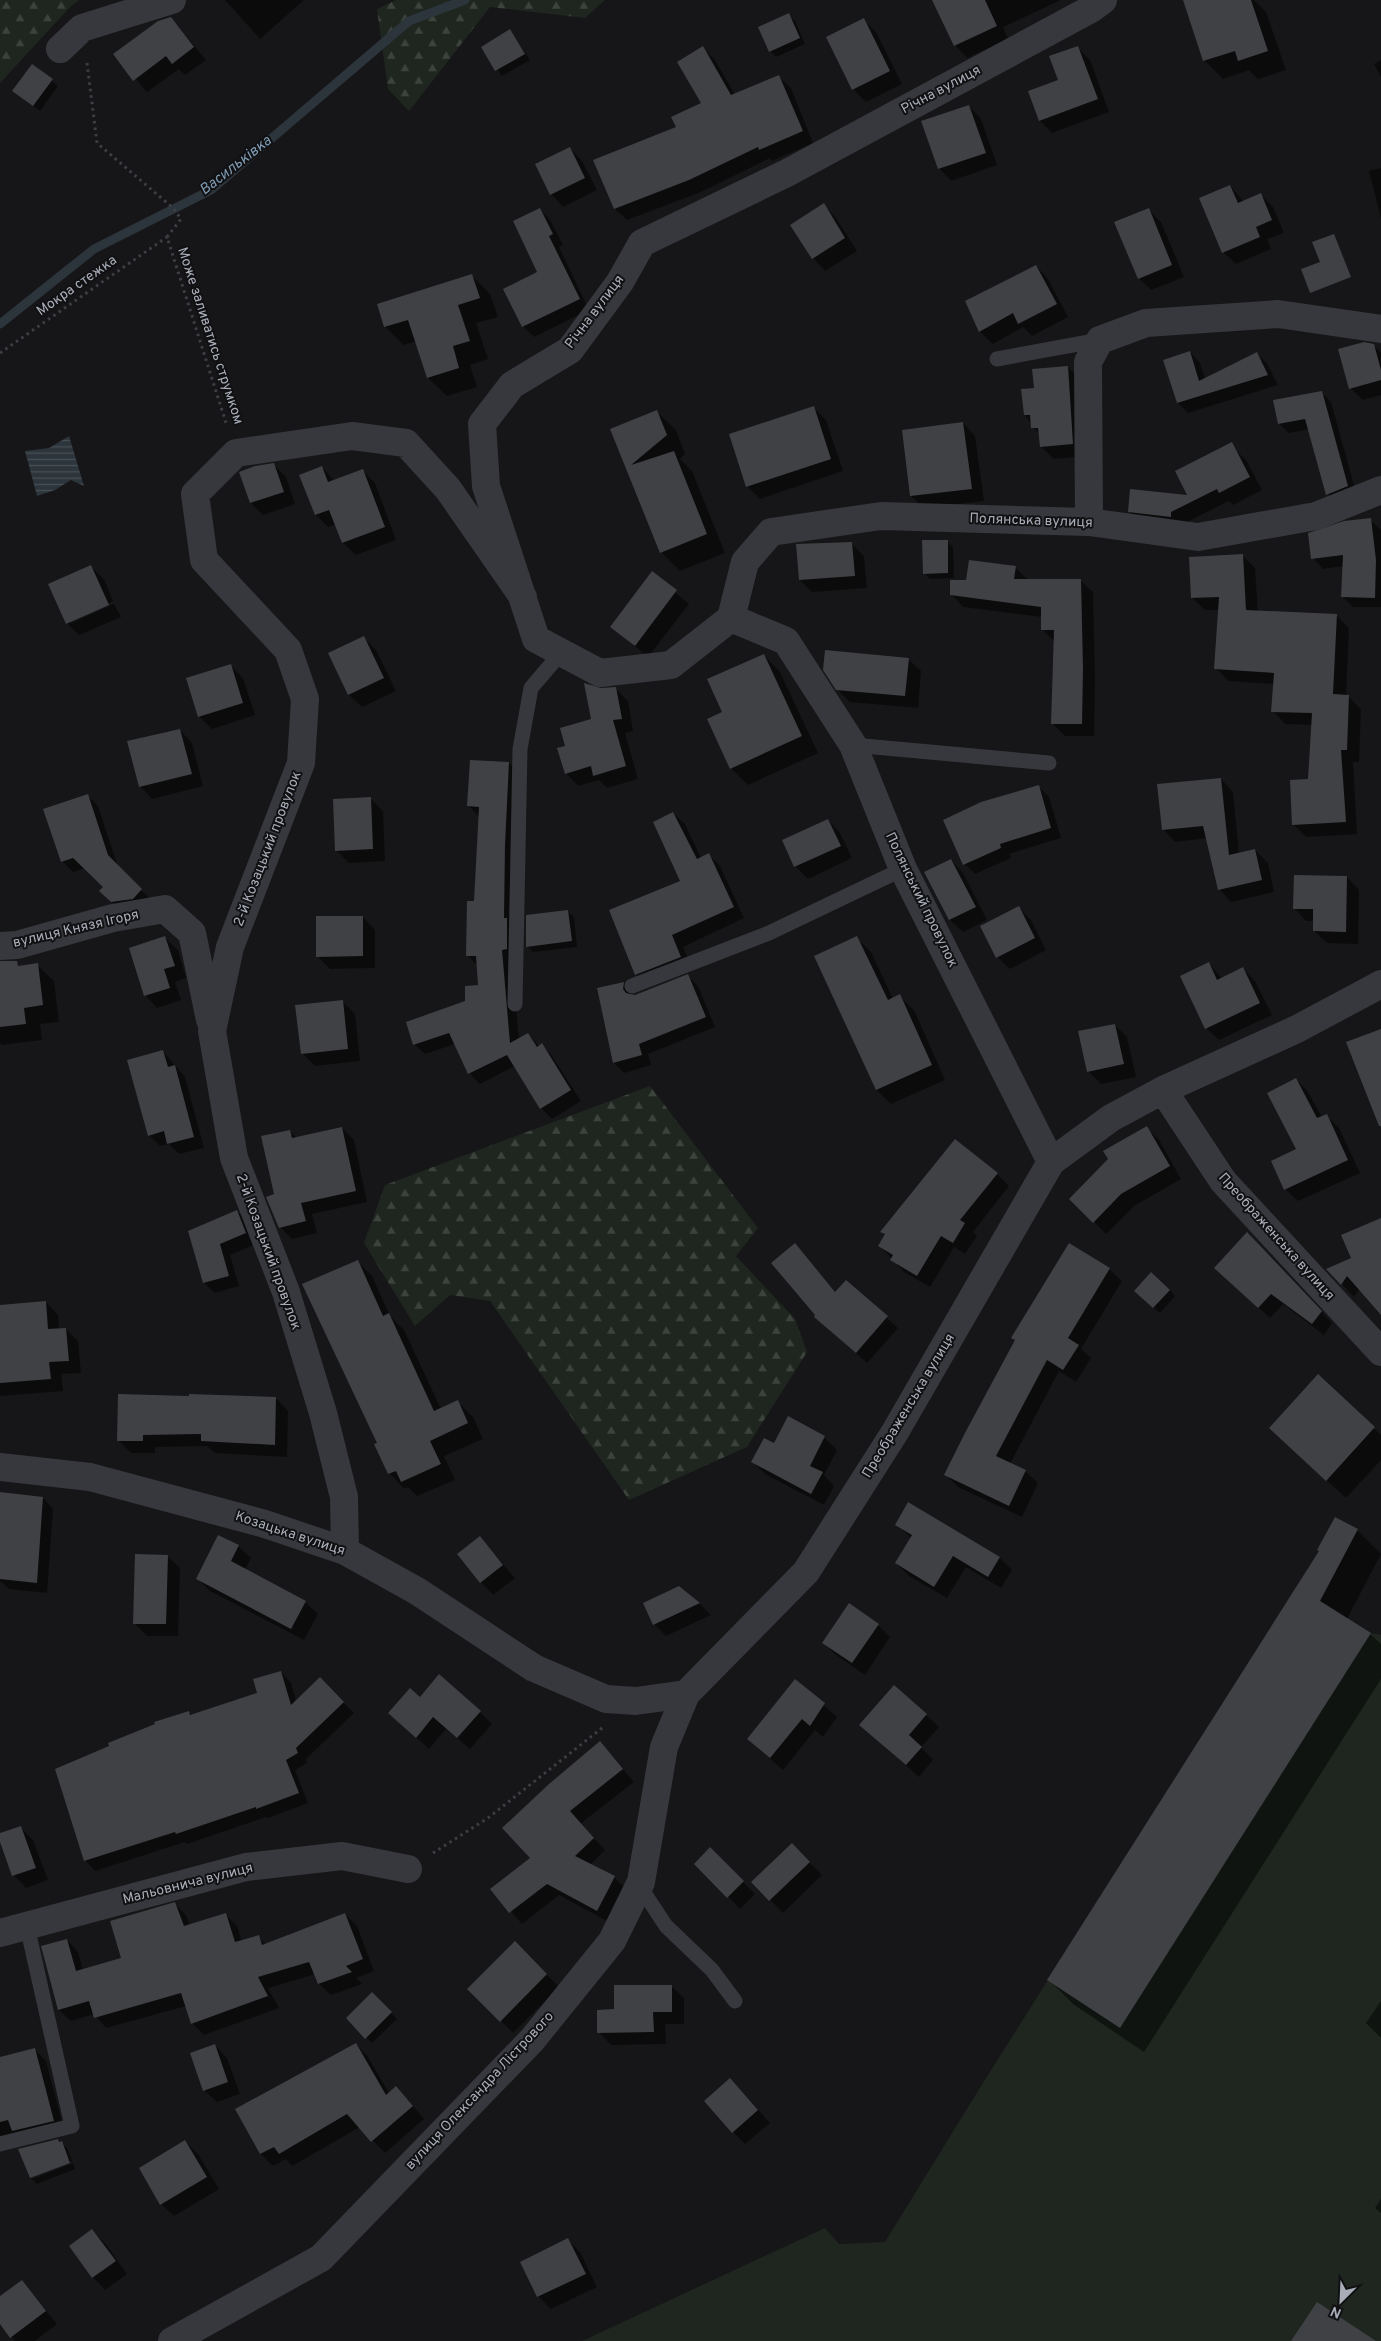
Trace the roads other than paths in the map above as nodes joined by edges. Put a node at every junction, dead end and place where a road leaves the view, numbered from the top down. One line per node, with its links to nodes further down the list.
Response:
1 (172, 0): 3 (street)
2 (1103, 0): 9 (street, Річна вулиця)
3 (60, 49)
4 (1381, 330): 5 (street)
5 (1100, 340): 6 (lane); 8 (street)
6 (997, 359)
7 (1381, 490): 8 (street, Полянська вулиця)
8 (1089, 522): 10 (street, Полянська вулиця)
9 (523, 597): 11 (street, Річна вулиця); 19 (street, 2-й Козацький провулок)
10 (731, 618): 11 (street, Річна вулиця); 12 (street, Полянський провулок)
11 (561, 653): 18 (lane)
12 (853, 745): 13 (lane); 14 (street, Полянський провулок)
13 (1049, 763)
14 (903, 869): 17 (lane); 21 (street, Полянський провулок)
15 (0, 946): 19 (street, вулиця Князя Ігоря)
16 (1381, 984): 20 (street, Преображенська вулиця)
17 (632, 986)
18 (515, 1004)
19 (212, 1031): 24 (street, 2-й Козацький провулок)
20 (1163, 1090): 21 (street, Преображенська вулиця); 22 (street, Преображенська вулиця)
21 (1051, 1162): 25 (street, Преображенська вулиця)
22 (1381, 1352)
23 (0, 1467): 24 (street, Козацька вулиця)
24 (345, 1551): 25 (street, Козацька вулиця)
25 (686, 1694): 27 (street, вулиця Олександра Лістрового)
26 (408, 1869): 28 (street, Мальовнича вулиця)
27 (639, 1885): 30 (lane); 32 (street, вулиця Олександра Лістрового)
28 (27, 1926): 29 (street, Мальовнича вулиця); 31 (lane)
29 (0, 1933)
30 (735, 2001)
31 (0, 2144)
32 (172, 2341)

